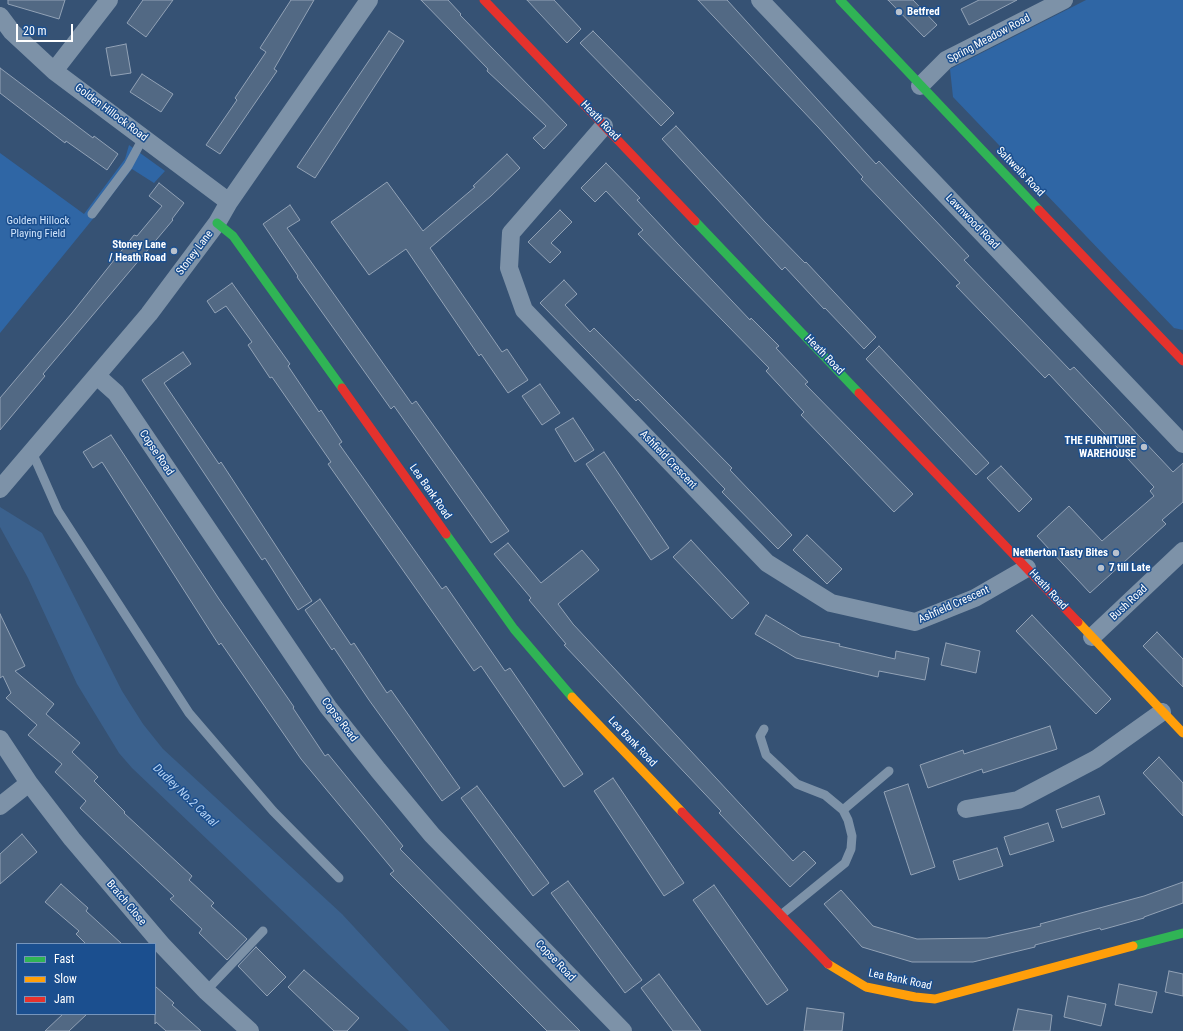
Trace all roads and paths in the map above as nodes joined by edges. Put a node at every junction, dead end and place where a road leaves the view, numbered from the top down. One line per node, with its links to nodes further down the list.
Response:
1 (109, 0): 8 (street)
2 (369, 0): 12 (street, Stoney Lane)
3 (484, 0): 10 (street, Heath Road)
4 (760, 0): 17 (street, Lawnwood Road)
5 (840, 0): 9 (street, Saltwells Road)
6 (1064, 0): 9 (street, Spring Meadow Road)
7 (0, 16): 8 (street, Golden Hillock Road)
8 (54, 71): 11 (street, Golden Hillock Road)
9 (920, 86): 15 (street, Saltwells Road)
10 (604, 126): 21 (street, Heath Road); 21 (street, Ashfield Crescent)
11 (143, 138): 12 (street, Golden Hillock Road); 13 (lane)
12 (229, 202): 14 (street, Stoney Lane)
13 (92, 214)
14 (217, 223): 16 (street, Stoney Lane); 33 (street, Lea Bank Road)
15 (1182, 357)
16 (97, 376): 18 (street, Stoney Lane); 38 (street, Copse Road)
17 (1183, 444)
18 (32, 452): 19 (street, Stoney Lane); 32 (lane)
19 (0, 489)
20 (1183, 552): 22 (street, Bush Road)
21 (1027, 568): 22 (street, Heath Road)
22 (1092, 637): 23 (street, Heath Road)
23 (1162, 712): 25 (street, Heath Road); 30 (street)
24 (764, 730): 31 (lane)
25 (1183, 733)
26 (0, 739): 28 (street, Bratch Close)
27 (889, 771): 31 (lane)
28 (29, 783): 29 (street); 36 (street, Bratch Close)
29 (0, 806)
30 (966, 809)
31 (843, 810): 33 (lane)
32 (339, 878)
33 (781, 915): 35 (street, Lea Bank Road)
34 (263, 931): 36 (lane)
35 (1183, 933)
36 (206, 991): 37 (street, Bratch Close)
37 (250, 1031)
38 (623, 1031)

